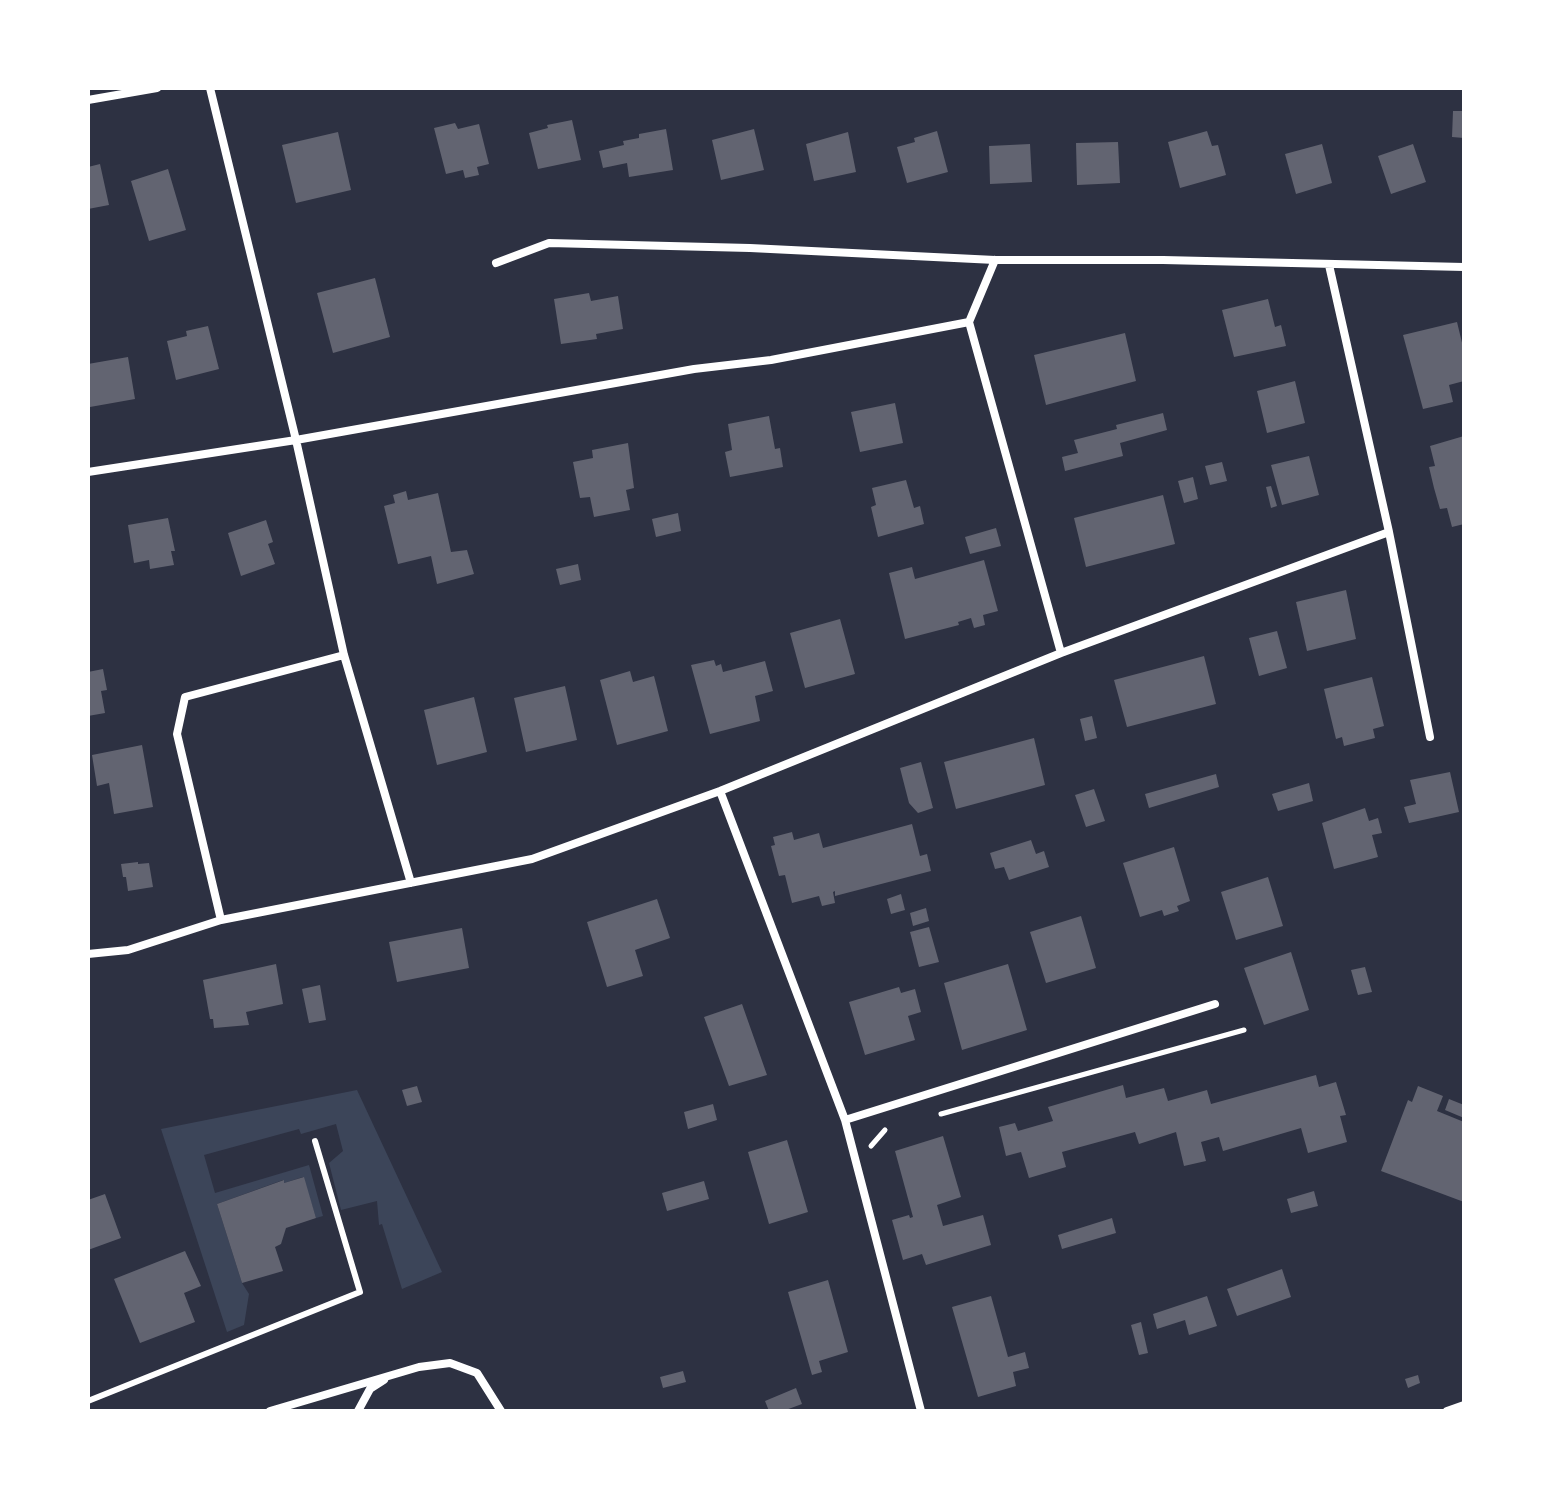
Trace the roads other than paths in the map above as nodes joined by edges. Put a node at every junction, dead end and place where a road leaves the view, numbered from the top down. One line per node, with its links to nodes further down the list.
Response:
1 (157, 88): 3 (street)
2 (210, 88): 9 (street)
3 (88, 100)
4 (995, 260): 5 (street); 6 (street); 8 (street)
5 (496, 263)
6 (1329, 265): 7 (street); 11 (street)
7 (1464, 267)
8 (969, 322): 9 (street); 12 (street)
9 (296, 440): 10 (street); 13 (street)
10 (88, 472)
11 (1389, 532): 12 (street); 14 (street)
12 (1061, 653): 15 (street)
13 (344, 655): 16 (street); 17 (street)
14 (1430, 737)
15 (720, 791): 16 (street); 20 (street)
16 (411, 883): 17 (street)
17 (221, 920): 18 (street)
18 (88, 954)
19 (1215, 1004): 20 (street)
20 (845, 1120): 28 (street)
21 (315, 1141): 23 (lane)
22 (391, 1375): 25 (street); 26 (street); 27 (street)
23 (88, 1401)
24 (1464, 1405): 29 (street)
25 (270, 1411)
26 (358, 1411)
27 (501, 1411)
28 (921, 1411)
29 (1447, 1411)

